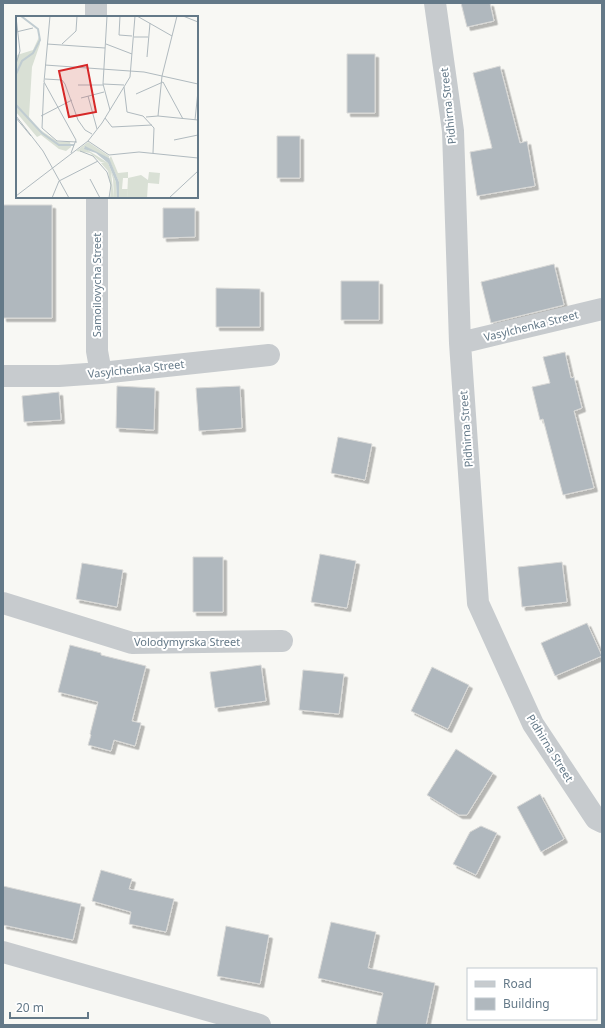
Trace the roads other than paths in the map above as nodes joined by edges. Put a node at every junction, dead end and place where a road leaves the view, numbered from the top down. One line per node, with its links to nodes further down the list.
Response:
1 (96, 3): 3 (street)
2 (435, 3): 6 (street, Pidhirna Street)
3 (96, 16)
4 (97, 198): 8 (street, Samoilovycha Street)
5 (602, 309): 6 (street, Vasylchenka Street)
6 (460, 343): 12 (street, Pidhirna Street)
7 (269, 355): 8 (street, Vasylchenka Street)
8 (101, 373): 9 (street, Vasylchenka Street)
9 (3, 376)
10 (3, 603): 11 (street, Volodymyrska Street)
11 (282, 641)
12 (602, 822)
13 (3, 952): 14 (street)
14 (260, 1025)

